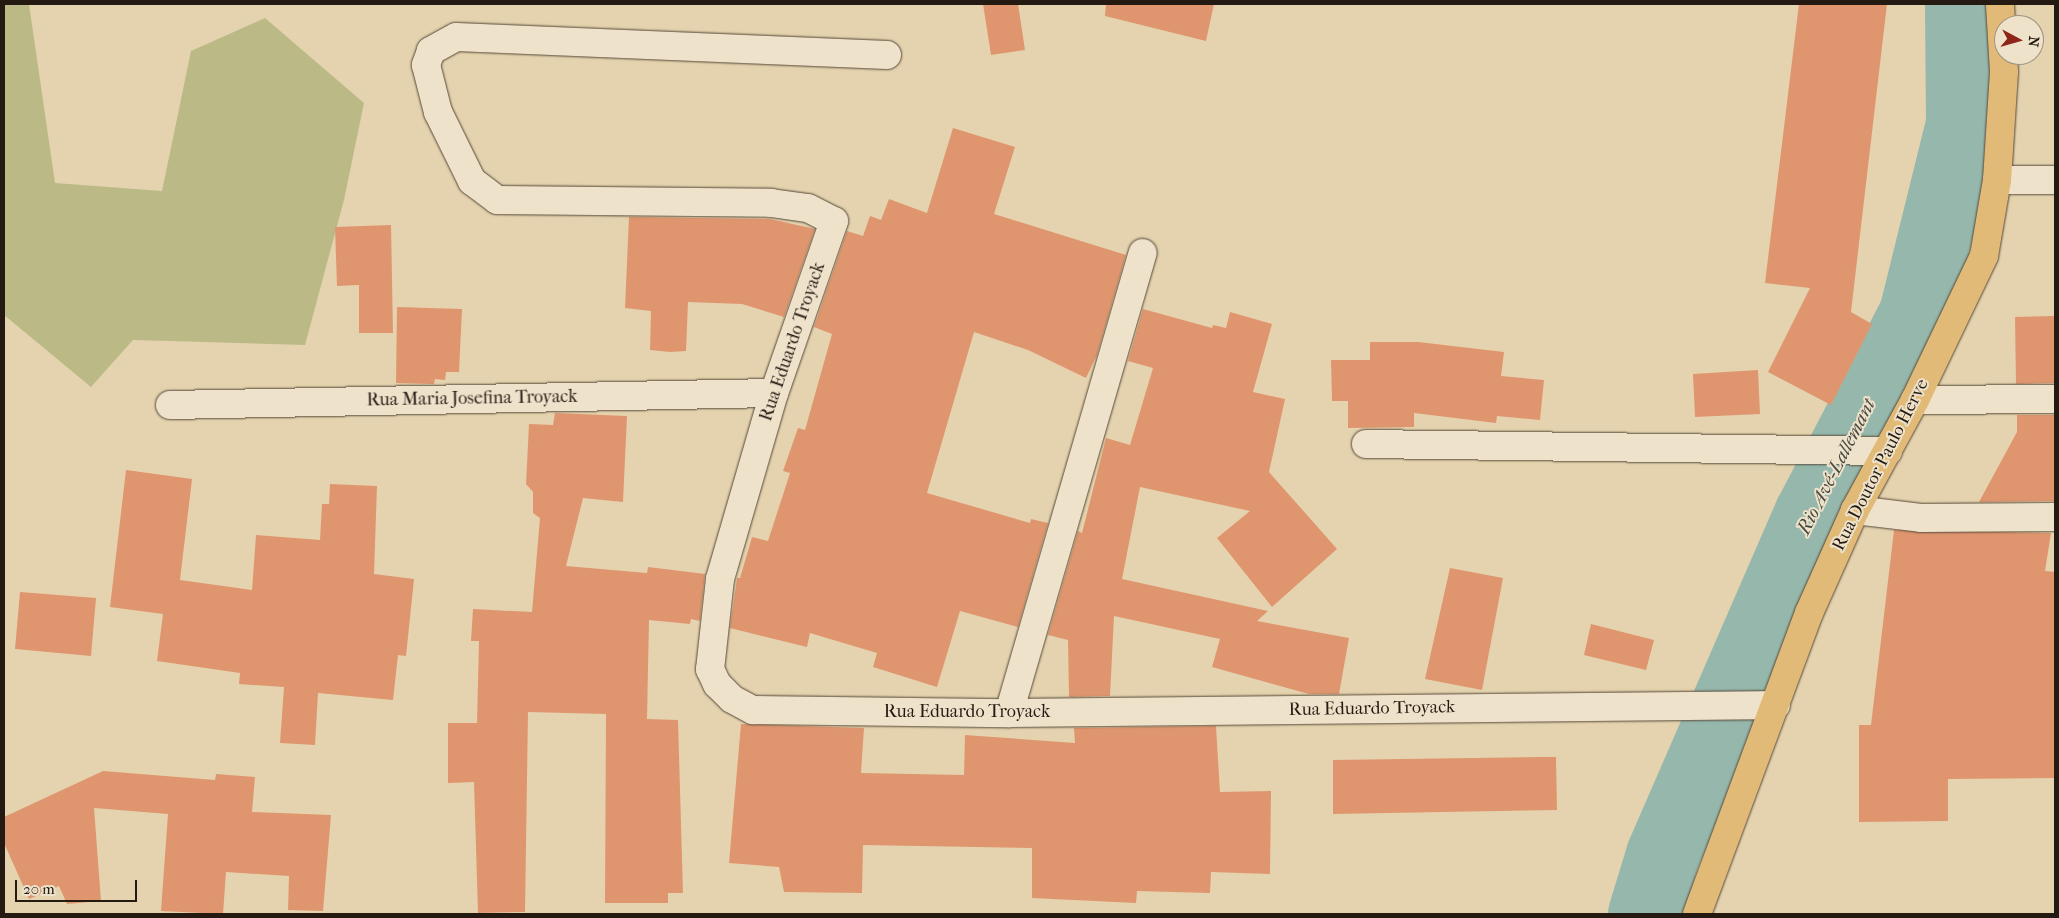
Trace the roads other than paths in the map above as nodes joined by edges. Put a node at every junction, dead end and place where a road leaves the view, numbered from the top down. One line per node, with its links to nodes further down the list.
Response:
1 (2000, 4): 3 (main road, Rua Doutor Paulo Herve)
2 (887, 55): 6 (street, Rua Eduardo Troyack)
3 (1997, 180): 4 (street); 8 (main road, Rua Doutor Paulo Herve)
4 (2055, 180)
5 (1143, 253): 15 (street)
6 (774, 393): 9 (street, Rua Maria Josefina Troyack); 15 (street, Rua Eduardo Troyack)
7 (2055, 399): 8 (street)
8 (1915, 400): 11 (main road, Rua Doutor Paulo Herve)
9 (170, 405)
10 (1366, 444): 11 (street)
11 (1888, 450): 12 (main road, Rua Doutor Paulo Herve)
12 (1855, 510): 13 (street); 14 (main road, Rua Doutor Paulo Herve)
13 (2055, 517)
14 (1763, 704): 15 (street, Rua Eduardo Troyack); 16 (main road, Rua Doutor Paulo Herve)
15 (1009, 713)
16 (1697, 914)

